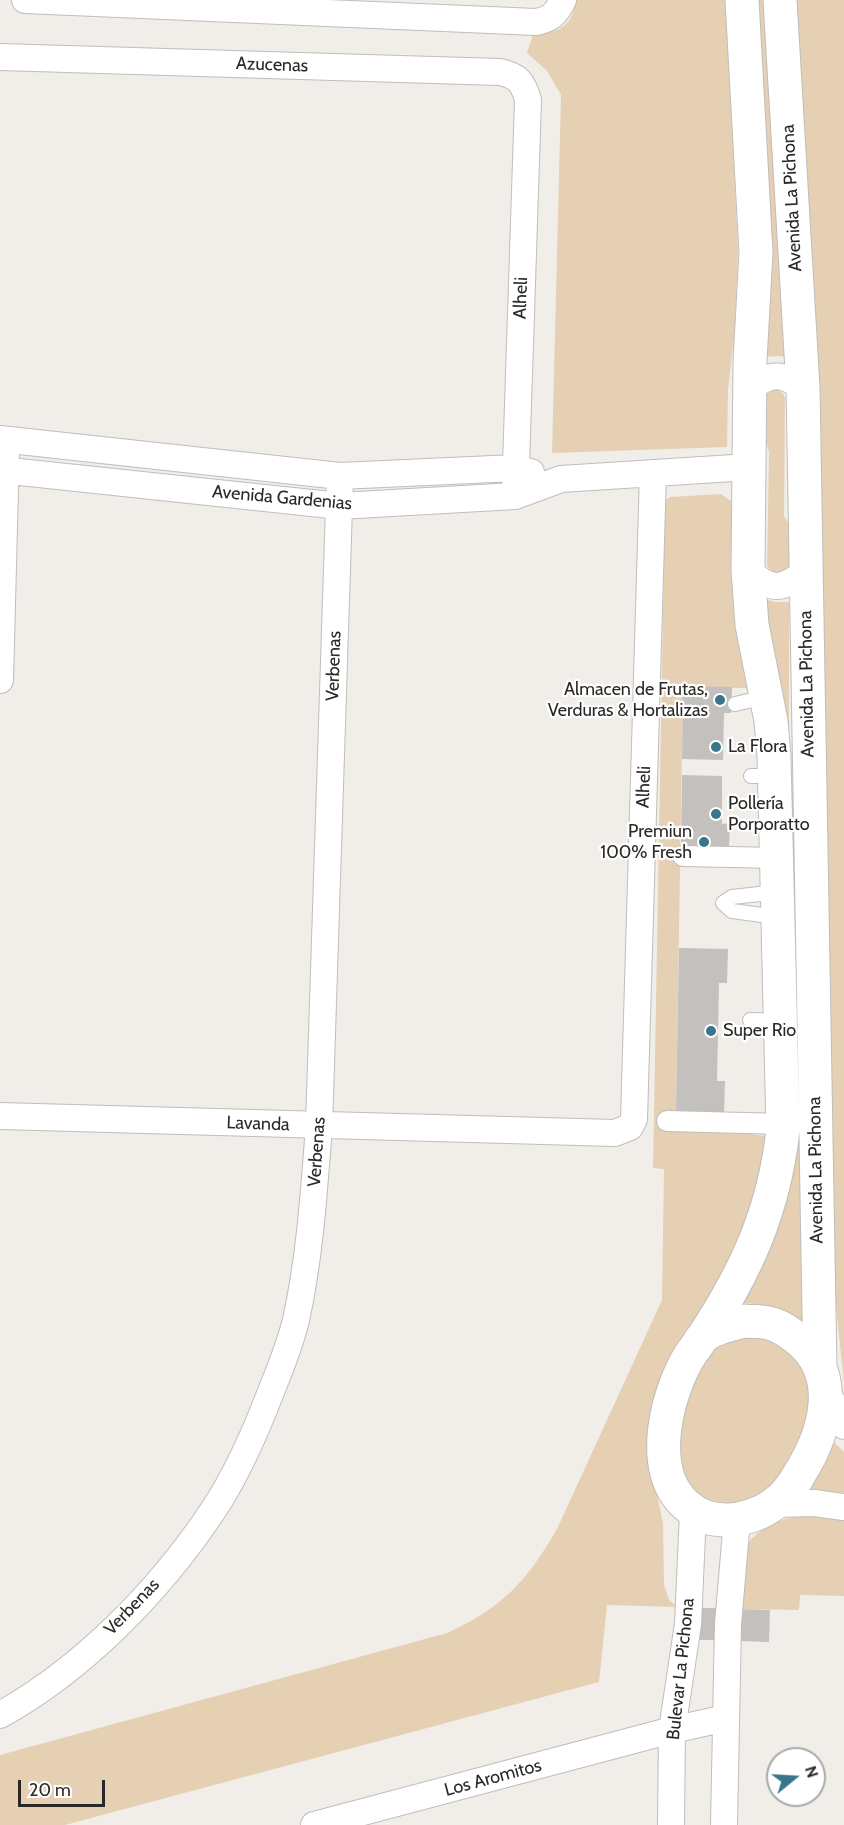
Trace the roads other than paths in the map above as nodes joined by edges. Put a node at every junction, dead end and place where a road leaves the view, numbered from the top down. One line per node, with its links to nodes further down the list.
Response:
1 (25, 0): 4 (street)
2 (742, 0): 8 (main road, Avenida La Pichona)
3 (780, 0): 7 (main road, Avenida La Pichona)
4 (560, 6)
5 (0, 57): 6 (street, Azucenas)
6 (528, 100): 11 (street, Alheli)
7 (803, 387): 8 (street); 19 (main road, Avenida La Pichona)
8 (750, 388): 10 (main road, Avenida La Pichona)
9 (3, 439): 12 (street); 14 (street, Avenida Gardenias)
10 (749, 467): 13 (street, Avenida Gardenias); 18 (main road, Avenida La Pichona)
11 (515, 468): 14 (street, Avenida Gardenias); 15 (street, Avenida Gardenias); 16 (street, Alheli)
12 (3, 470): 17 (street, Avenida Gardenias); 20 (street)
13 (653, 473): 15 (street, Avenida Gardenias); 27 (street, Alheli)
14 (340, 477): 17 (street, Verbenas)
15 (561, 479): 16 (street, Avenida Gardenias)
16 (515, 496): 17 (street, Avenida Gardenias)
17 (340, 506): 26 (street, Verbenas)
18 (748, 570): 19 (street); 22 (main road, Avenida La Pichona)
19 (805, 572): 29 (main road, Avenida La Pichona)
20 (0, 680)
21 (683, 856): 22 (street)
22 (777, 858): 25 (main road, Avenida La Pichona)
23 (0, 1116): 26 (street, Lavanda)
24 (667, 1121): 25 (street)
25 (783, 1124): 28 (main road, Avenida La Pichona)
26 (319, 1126): 27 (street, Lavanda); 35 (street, Verbenas)
27 (624, 1132)
28 (703, 1337): 29 (main road); 33 (main road)
29 (823, 1378): 30 (street); 31 (main road)
30 (844, 1426)
31 (775, 1504): 32 (street); 34 (main road)
32 (844, 1507)
33 (693, 1512): 34 (main road); 37 (street, Bulevar La Pichona)
34 (737, 1520): 36 (street)
35 (0, 1715)
36 (726, 1718): 37 (street, Los Aromitos); 40 (street)
37 (672, 1731): 38 (street, Los Aromitos); 39 (street, Bulevar La Pichona)
38 (314, 1825)
39 (671, 1825)
40 (724, 1825)

